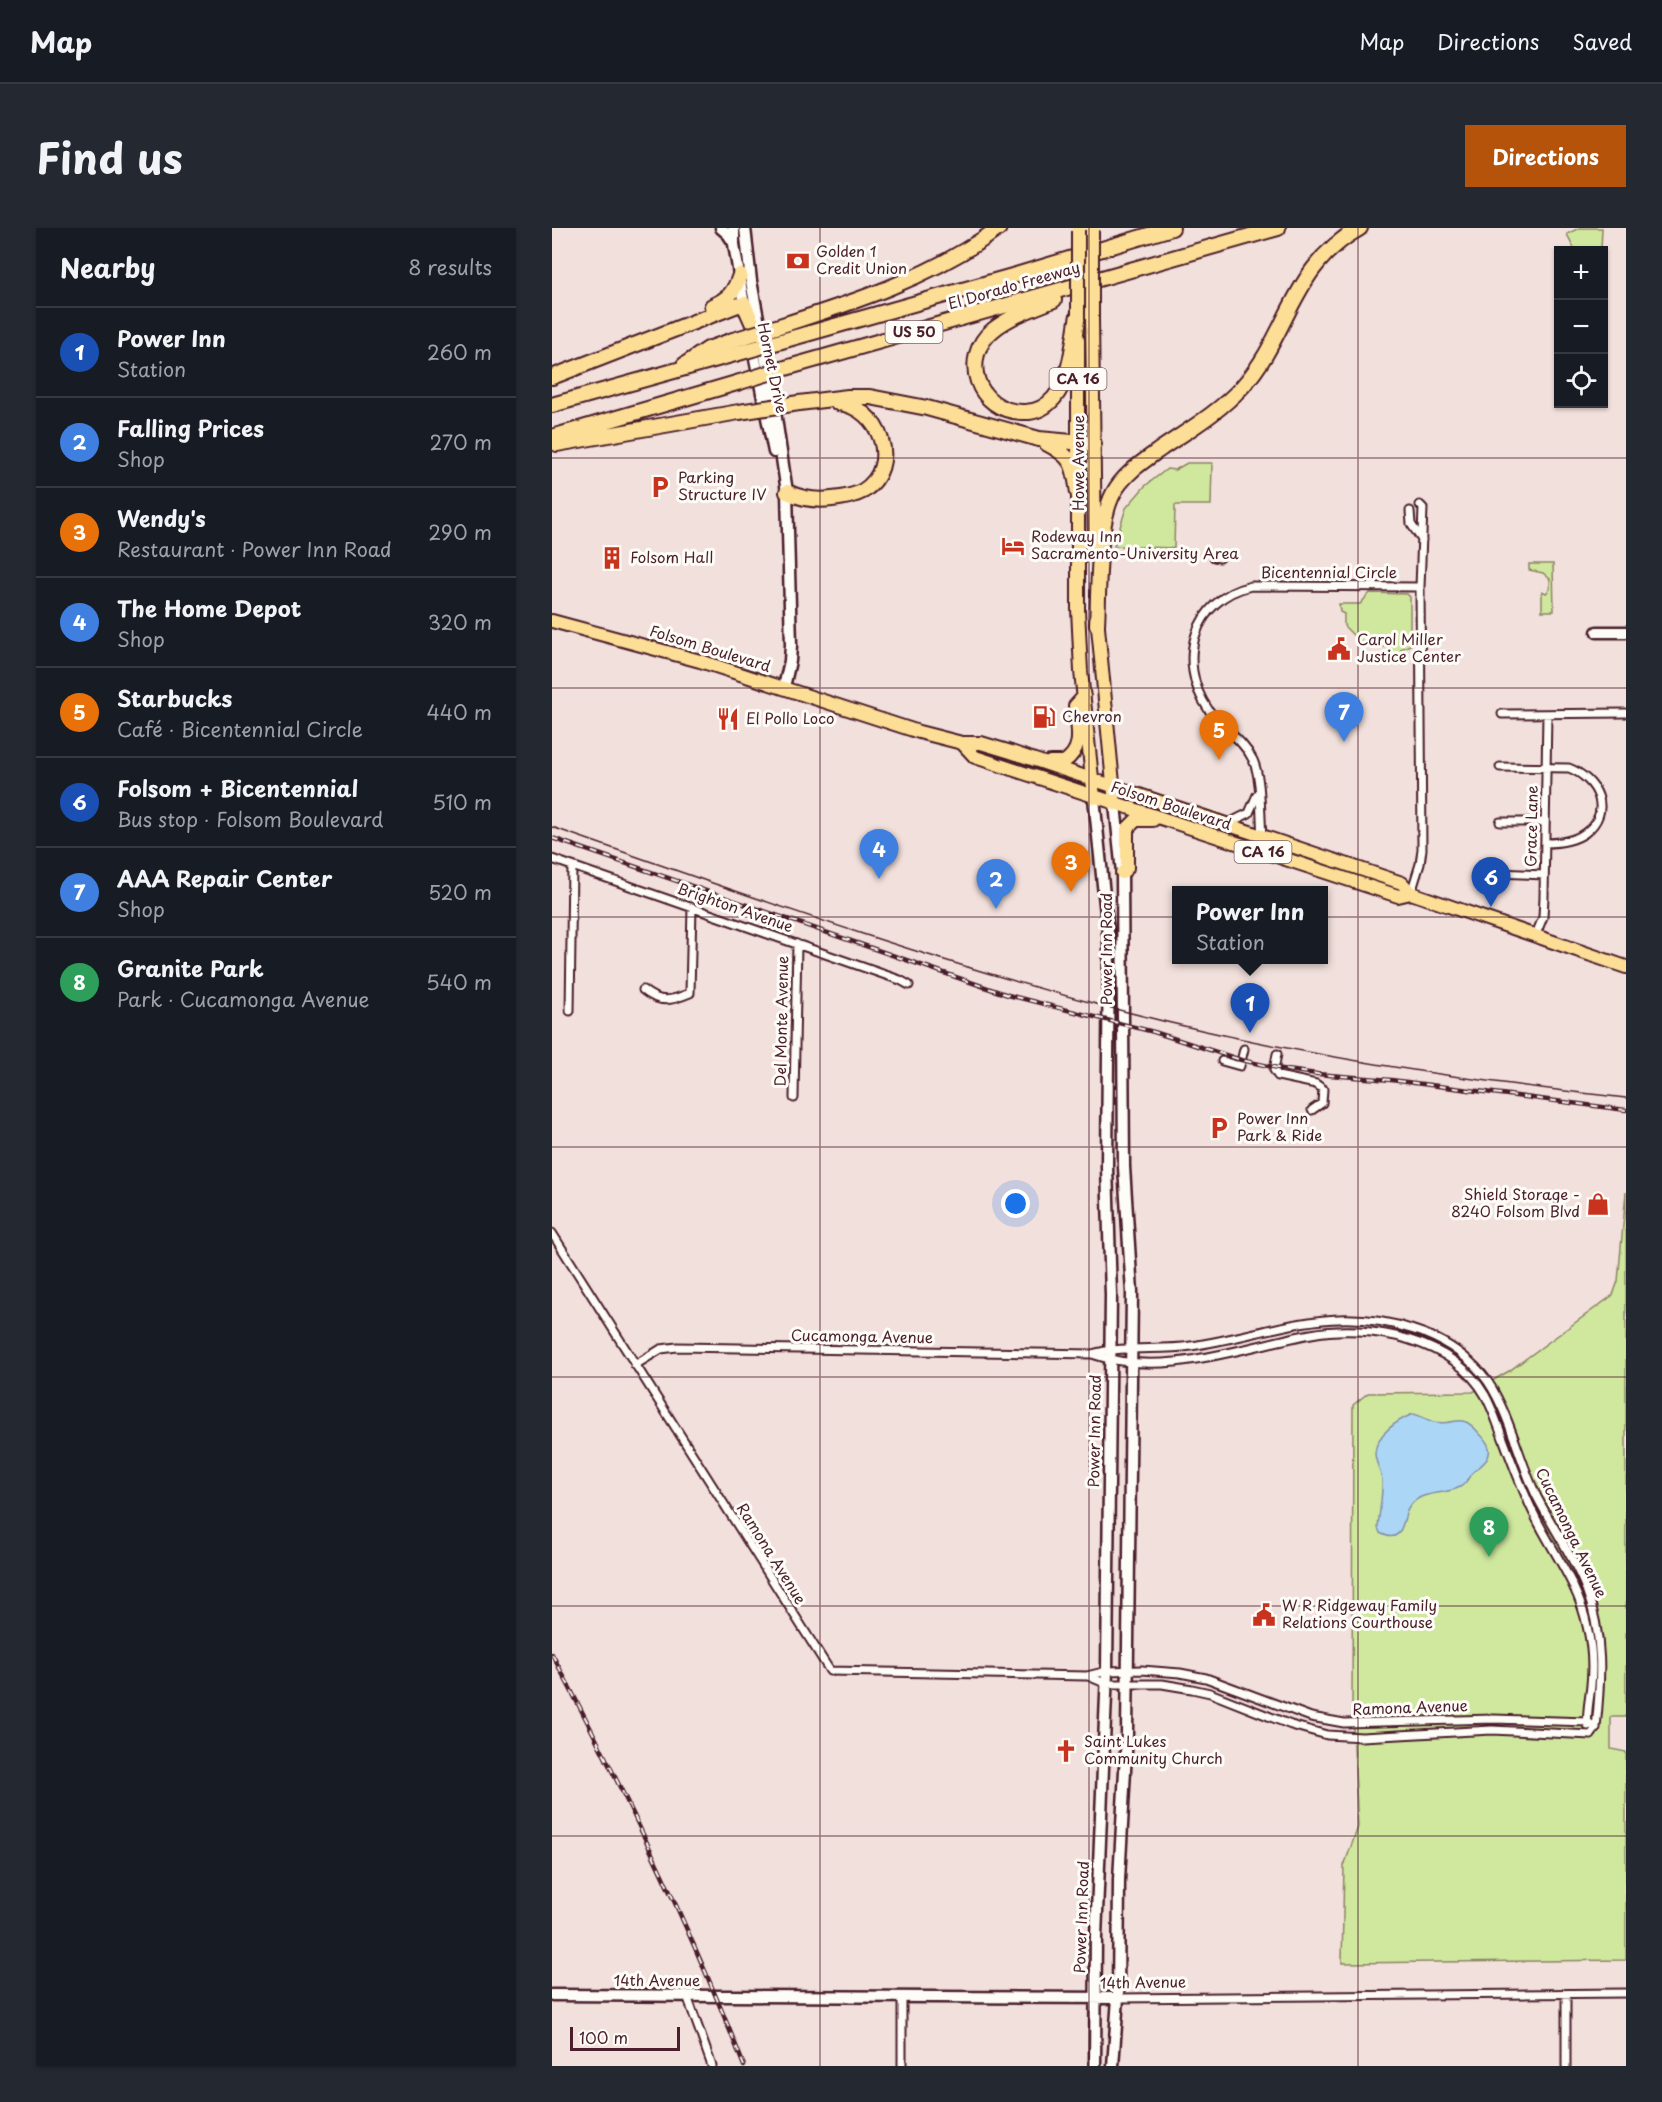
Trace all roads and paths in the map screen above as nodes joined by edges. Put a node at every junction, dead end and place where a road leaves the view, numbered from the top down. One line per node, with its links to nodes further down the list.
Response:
1 (721, 228): 11 (main road)
2 (734, 228): 11 (main road, Hornet Drive)
3 (745, 228): 18 (main road, Hornet Drive)
4 (999, 228): 18 (highway)
5 (1152, 228): 12 (highway)
6 (1172, 228): 12 (highway, El Dorado Freeway / US 50)
7 (1278, 228): 14 (highway, El Dorado Freeway / US 50)
8 (1360, 228): 36 (highway)
9 (1078, 229): 16 (main road, Howe Avenue / CA 16, bridge)
10 (1092, 229): 27 (main road, Howe Avenue / CA 16, bridge)
11 (735, 244): 13 (main road, Hornet Drive)
12 (1105, 248): 19 (highway, El Dorado Freeway / US 50, bridge)
13 (740, 275): 15 (main road, Hornet Drive); 17 (highway)
14 (1109, 276): 16 (highway); 23 (highway, El Dorado Freeway / US 50, bridge)
15 (744, 304): 17 (highway); 18 (highway); 31 (main road, Hornet Drive)
16 (1078, 315): 25 (main road, Howe Avenue / CA 16)
17 (689, 324): 20 (highway)
18 (766, 331): 19 (highway, bridge); 28 (main road, Hornet Drive)
19 (734, 347): 22 (highway, El Dorado Freeway / US 50)
20 (552, 377)
21 (806, 402): 24 (highway); 26 (highway, bridge); 28 (highway)
22 (552, 405)
23 (552, 437)
24 (1039, 439): 25 (highway); 29 (highway)
25 (1078, 443): 27 (highway); 29 (main road, Howe Avenue / CA 16)
26 (552, 444)
27 (1094, 444): 36 (main road, Howe Avenue / CA 16)
28 (787, 492): 31 (main road, Hornet Drive)
29 (1078, 493): 40 (main road, Howe Avenue / CA 16)
30 (1420, 505): 32 (street)
31 (787, 514): 39 (main road, Hornet Drive)
32 (1423, 516): 33 (street); 33 (street)
33 (1422, 540): 34 (street)
34 (1420, 586): 50 (street, Bicentennial Circle); 64 (street)
35 (552, 621): 39 (main road, Folsom Boulevard)
36 (1097, 625): 49 (main road, Howe Avenue / CA 16)
37 (1597, 632): 38 (main road)
38 (1626, 632)
39 (784, 687): 44 (main road, Folsom Boulevard)
40 (1084, 696): 45 (main road); 48 (main road, Howe Avenue / CA 16)
41 (1626, 713): 43 (street)
42 (1502, 714): 43 (street)
43 (1547, 714): 47 (street, Grace Lane)
44 (962, 742): 45 (main road, Folsom Boulevard); 51 (main road, Folsom Boulevard)
45 (1038, 761): 48 (main road, Folsom Boulevard)
46 (1500, 767): 47 (street)
47 (1546, 768): 55 (street, Grace Lane); 58 (street)
48 (1092, 779): 49 (main road, Folsom Boulevard); 51 (main road, Howe Avenue / CA 16)
49 (1113, 786): 52 (main road, Howe Avenue); 56 (main road, Folsom Boulevard / CA 16)
50 (1260, 787): 56 (street); 57 (street, Bicentennial Circle)
51 (1094, 798): 52 (main road, Folsom Boulevard / CA 16); 78 (main road, Power Inn Road)
52 (1115, 804): 53 (main road, Folsom Boulevard / CA 16); 61 (main road, Power Inn Road)
53 (1165, 820): 61 (main road); 64 (main road, Folsom Boulevard / CA 16)
54 (1500, 822): 55 (street)
55 (1545, 822): 58 (street, Grace Lane)
56 (1224, 824): 57 (main road, Folsom Boulevard / CA 16)
57 (1262, 837): 64 (main road, Folsom Boulevard / CA 16)
58 (1545, 843): 63 (street, Grace Lane)
59 (552, 859): 60 (street, Brighton Avenue)
60 (572, 866): 65 (street, Brighton Avenue); 71 (street)
61 (1122, 873): 79 (main road, Power Inn Road)
62 (1497, 873): 63 (street)
63 (1544, 875): 66 (street, Grace Lane)
64 (1411, 893): 66 (main road, Folsom Boulevard / CA 16)
65 (692, 907): 67 (street, Brighton Avenue); 70 (street)
66 (1535, 937): 68 (main road, Folsom Boulevard / CA 16)
67 (797, 944): 69 (street, Brighton Avenue); 75 (street, Del Monte Avenue)
68 (1626, 967)
69 (909, 985)
70 (643, 990)
71 (570, 1011)
72 (1244, 1049): 74 (street)
73 (1276, 1054): 76 (street)
74 (1222, 1062)
75 (794, 1098)
76 (1312, 1110)
77 (552, 1233): 83 (street, Ramona Avenue)
78 (1111, 1349): 79 (street, Cucamonga Avenue); 80 (street, Cucamonga Avenue); 81 (main road, Power Inn Road)
79 (1132, 1349): 82 (main road, Power Inn Road); 90 (street, Cucamonga Avenue)
80 (1092, 1354): 81 (street, Cucamonga Avenue); 83 (street, Cucamonga Avenue)
81 (1111, 1360): 82 (street, Cucamonga Avenue); 85 (main road, Power Inn Road)
82 (1132, 1361): 84 (main road, Power Inn Road); 89 (street, Cucamonga Avenue)
83 (635, 1365): 86 (street, Ramona Avenue)
84 (1128, 1670): 85 (street, Ramona Avenue); 88 (main road, Power Inn Road); 89 (street, Ramona Avenue)
85 (1107, 1671): 86 (street, Ramona Avenue); 87 (main road, Power Inn Road)
86 (1087, 1676): 87 (street, Ramona Avenue)
87 (1107, 1684): 88 (street, Ramona Avenue); 96 (main road, Power Inn Road)
88 (1128, 1684): 90 (street, Ramona Avenue); 97 (main road, Power Inn Road)
89 (1588, 1722): 90 (street, Cucamonga Avenue)
90 (1593, 1731)
91 (1626, 1993): 92 (street, 14th Avenue)
92 (1566, 1994): 97 (street, 14th Avenue); 102 (street)
93 (552, 1995): 94 (main road, 14th Avenue)
94 (687, 1996): 95 (main road, 14th Avenue); 98 (street)
95 (902, 1997): 96 (main road, 14th Avenue); 99 (street)
96 (1094, 1998): 97 (main road, 14th Avenue); 100 (main road, Power Inn Road)
97 (1118, 1998): 101 (main road, Power Inn Road)
98 (712, 2066)
99 (902, 2066)
100 (1095, 2066)
101 (1113, 2066)
102 (1566, 2066)

